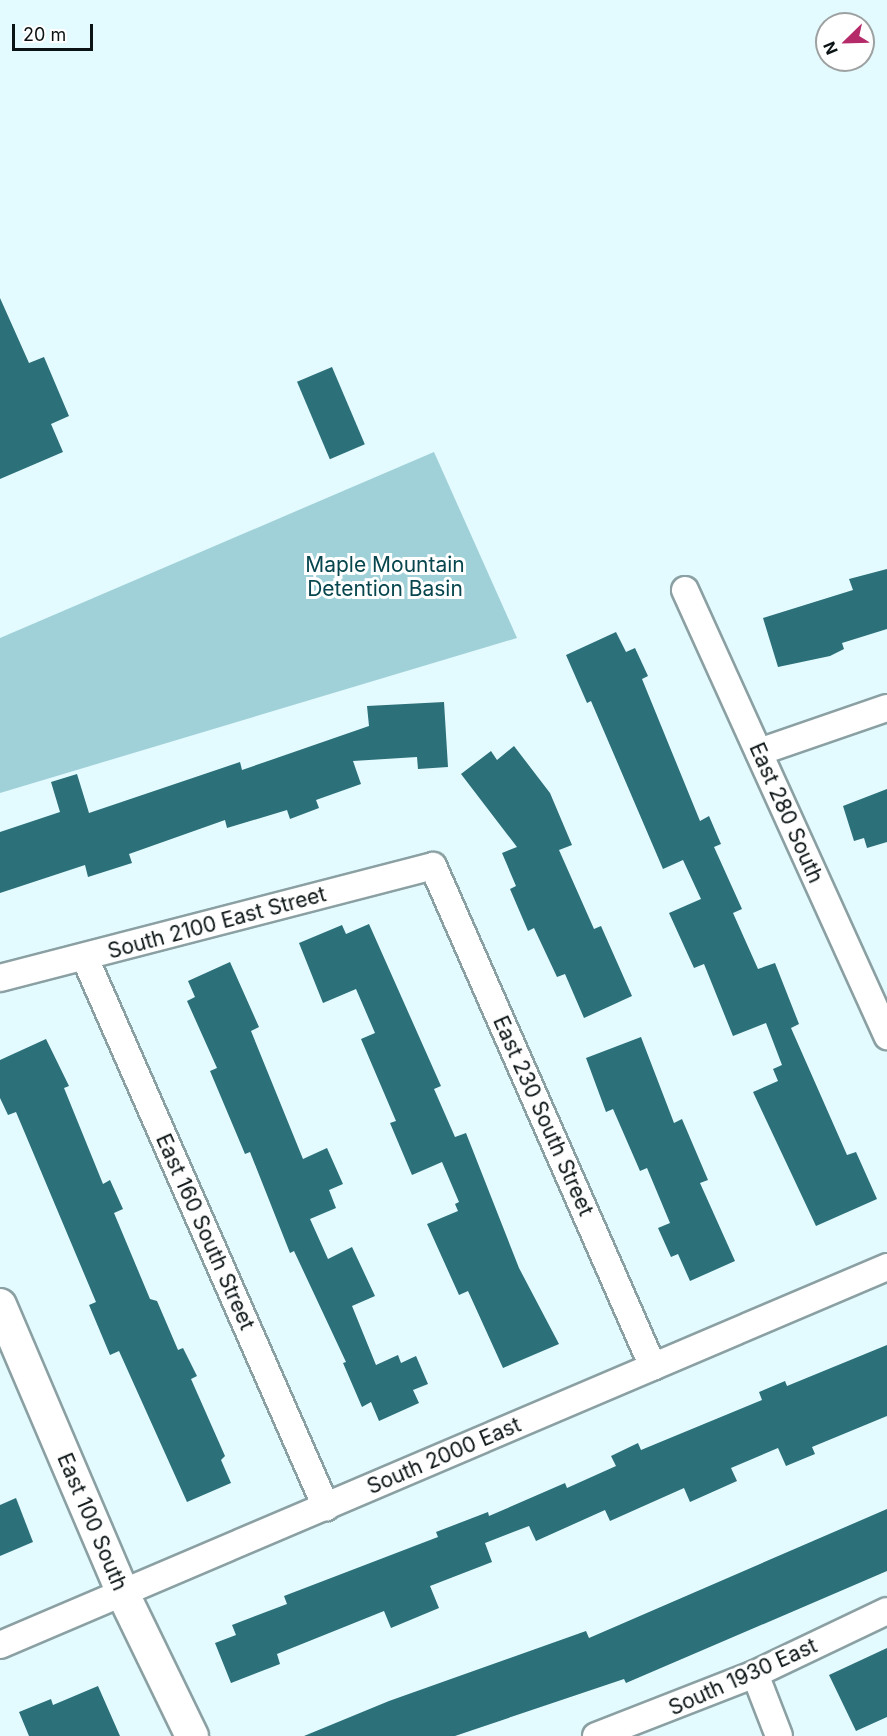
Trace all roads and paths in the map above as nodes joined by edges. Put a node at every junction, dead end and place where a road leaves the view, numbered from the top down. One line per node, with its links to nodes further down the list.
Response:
1 (685, 590): 3 (street, East 280 South)
2 (887, 708): 3 (street)
3 (759, 752): 7 (street, East 280 South)
4 (433, 866): 5 (street, South 2100 East Street); 10 (street, East 230 South Street)
5 (85, 958): 6 (street, South 2100 East Street); 11 (street, East 160 South Street)
6 (0, 978)
7 (887, 1036)
8 (887, 1267): 10 (street, South 2000 East)
9 (0, 1305): 12 (street, East 100 South)
10 (653, 1367): 11 (street, South 2000 East)
11 (326, 1507): 12 (street, South 2000 East)
12 (123, 1594): 14 (street, South 2000 East); 16 (street, East 100 South)
13 (887, 1611): 15 (street, South 1930 East)
14 (0, 1645)
15 (755, 1674): 17 (street, South 1930 East); 18 (street)
16 (192, 1736)
17 (597, 1736)
18 (779, 1736)

